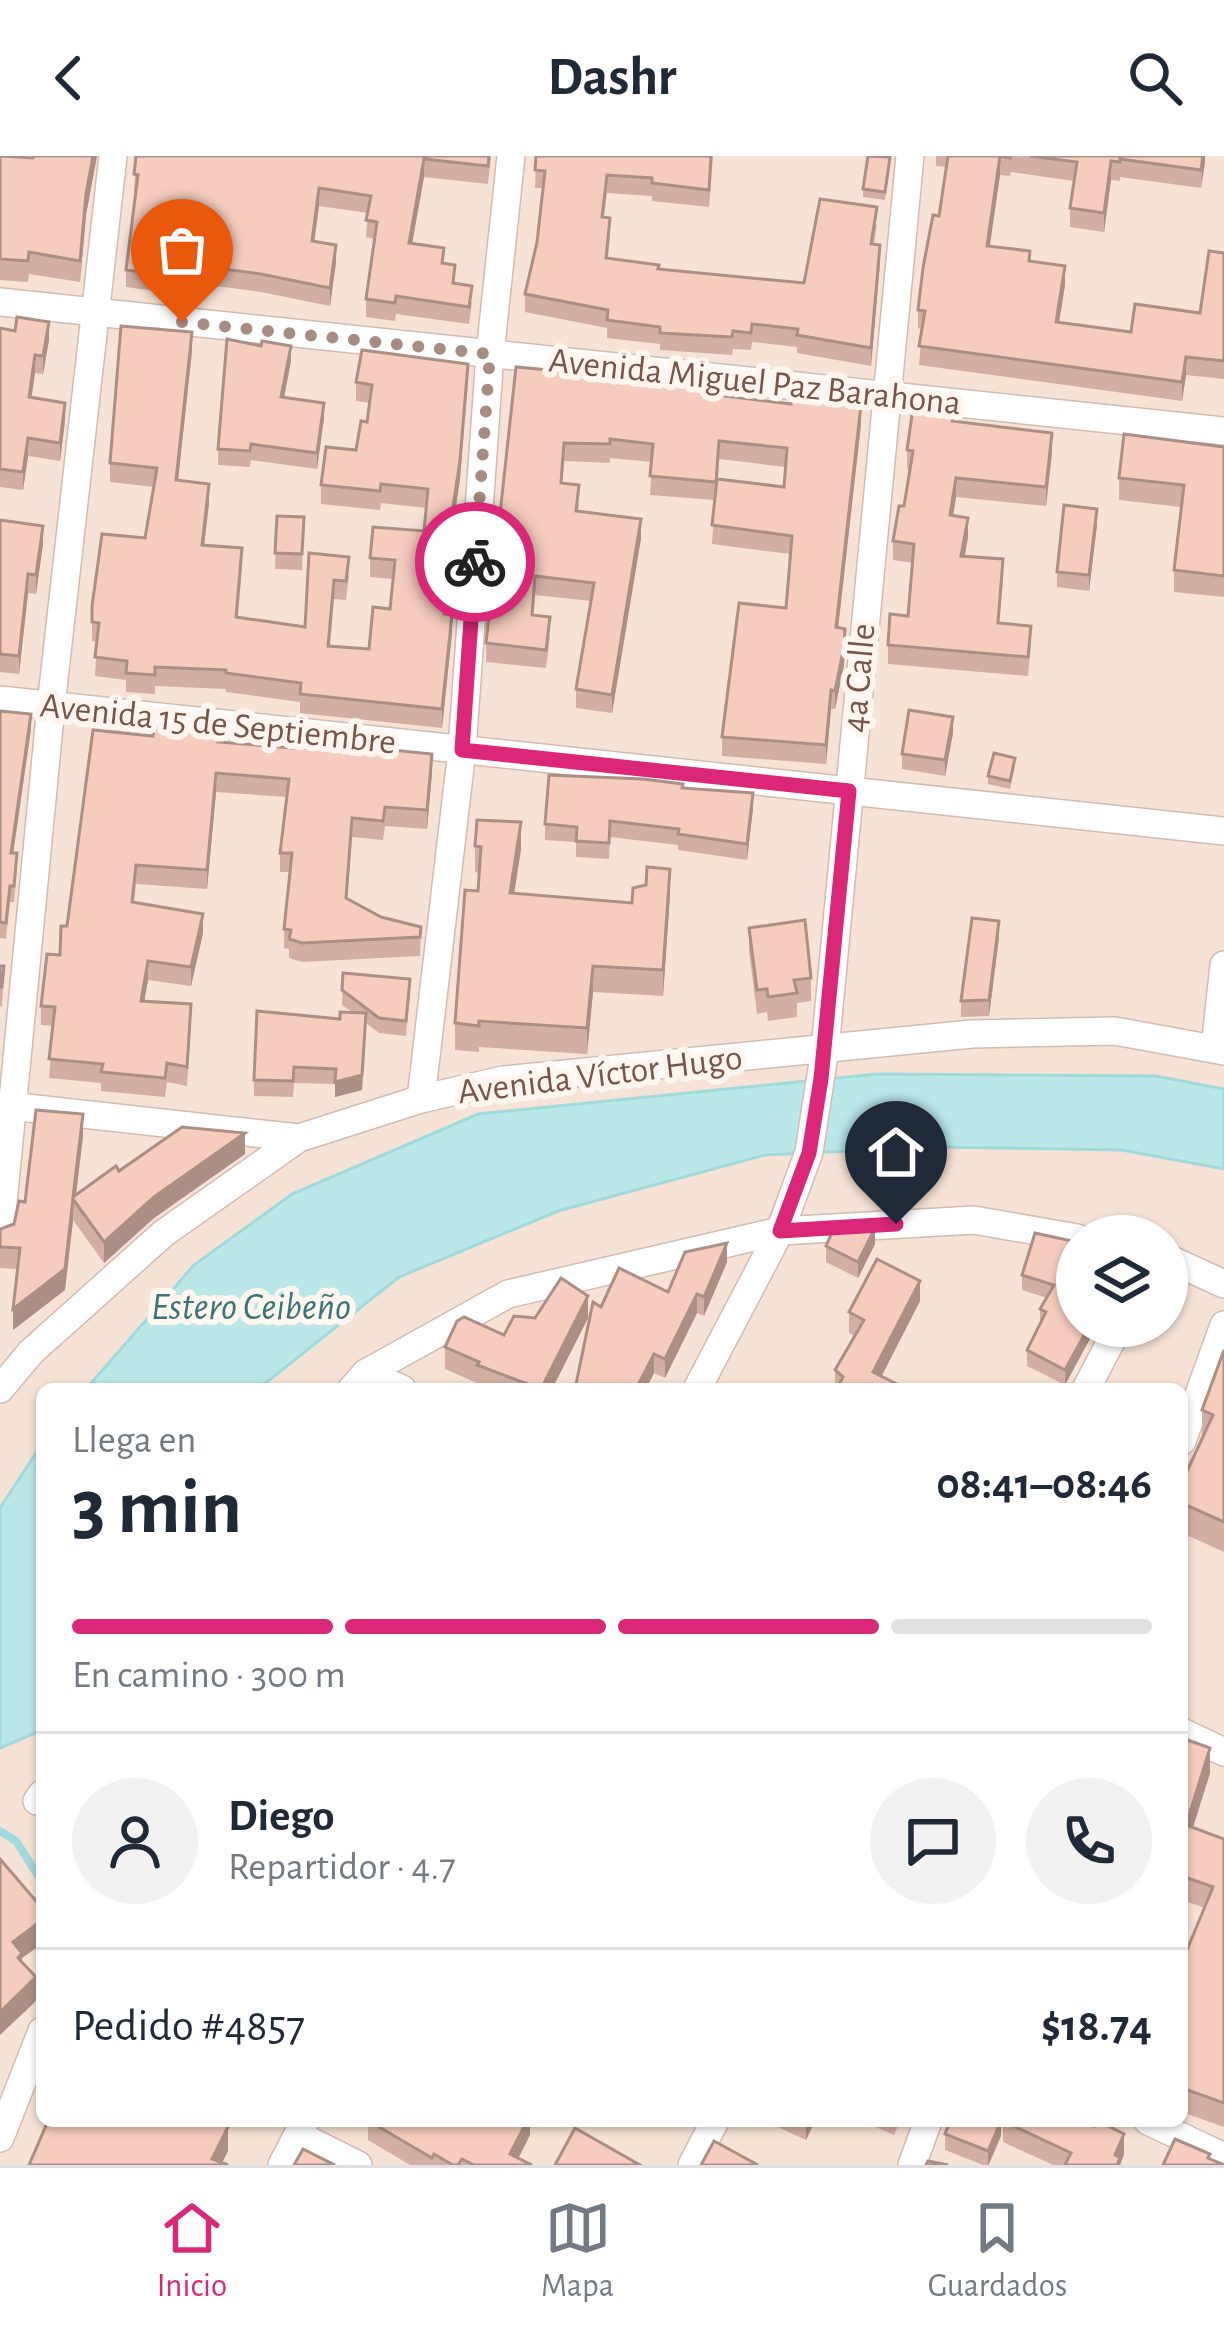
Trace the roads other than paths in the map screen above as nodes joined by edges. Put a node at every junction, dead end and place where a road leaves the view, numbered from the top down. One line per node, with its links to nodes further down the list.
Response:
1 (113, 156): 5 (street)
2 (511, 156): 6 (street)
3 (910, 156): 7 (street, 4a Calle)
4 (0, 302): 5 (street, Avenida Miguel Paz Barahona)
5 (94, 312): 6 (street, Avenida Miguel Paz Barahona); 10 (street)
6 (490, 354): 7 (street, Avenida Miguel Paz Barahona); 11 (street)
7 (885, 395): 8 (street, Avenida Miguel Paz Barahona); 12 (street, 4a Calle)
8 (1224, 431)
9 (0, 700): 10 (street, Avenida 15 de Septiembre)
10 (51, 706): 11 (street, Avenida 15 de Septiembre); 18 (street)
11 (462, 750): 12 (street, Avenida 15 de Septiembre); 17 (street)
12 (849, 791): 13 (street, Avenida 15 de Septiembre); 15 (street, 4a Calle)
13 (1224, 831)
14 (1224, 964): 16 (street)
15 (825, 1048): 16 (street, Avenida Víctor Hugo); 17 (street, Avenida Víctor Hugo); 20 (street, 4a Calle)
16 (1220, 1049)
17 (422, 1100): 19 (street, Avenida Víctor Hugo)
18 (6, 1106): 19 (street); 21 (street)
19 (299, 1138): 30 (street, Avenida Víctor Hugo)
20 (780, 1231): 22 (street); 27 (street); 28 (street, 4a Calle)
21 (0, 1234)
22 (1056, 1234)
23 (1188, 1268): 24 (street)
24 (1224, 1284)
25 (1224, 1325): 31 (street)
26 (1108, 1347): 29 (street)
27 (359, 1381)
28 (700, 1383)
29 (1089, 1383)
30 (0, 1389)
31 (1188, 1424)
32 (1188, 1735): 33 (street)
33 (1224, 1751)
34 (36, 2038): 35 (street)
35 (13, 2067): 40 (street)
36 (712, 2127): 44 (street)
37 (926, 2127): 45 (street)
38 (1161, 2127): 41 (street)
39 (302, 2128): 42 (street); 43 (street)
40 (0, 2138)
41 (1224, 2157)
42 (282, 2165)
43 (358, 2165)
44 (692, 2165)
45 (912, 2165)

